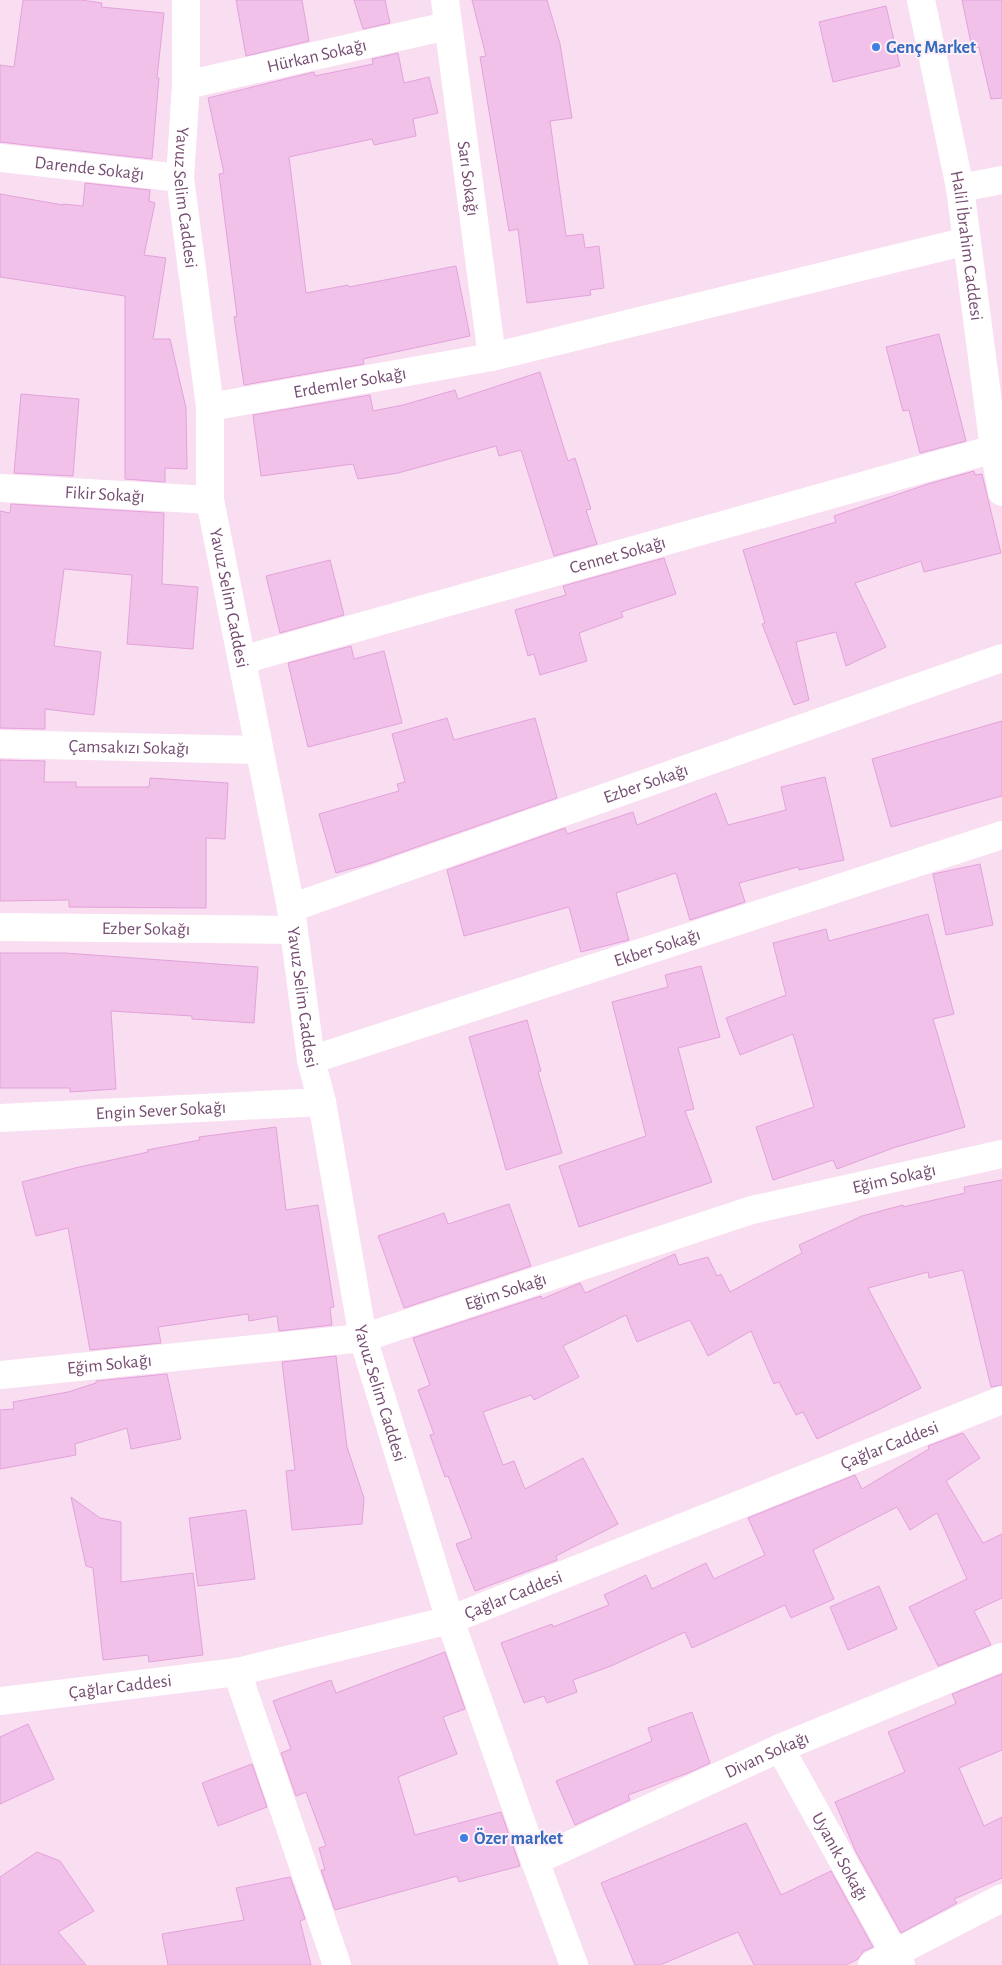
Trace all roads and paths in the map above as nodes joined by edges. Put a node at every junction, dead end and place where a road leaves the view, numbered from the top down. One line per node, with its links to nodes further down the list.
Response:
1 (186, 0): 4 (street, Yavuz Selim Caddesi)
2 (921, 0): 8 (street, Halil İbrahim Caddesi)
3 (446, 13): 4 (street, Hürkan Sokağı); 10 (street, Sarı Sokağı)
4 (186, 85): 6 (street, Yavuz Selim Caddesi)
5 (0, 158): 6 (street, Darende Sokağı)
6 (180, 178): 11 (street, Yavuz Selim Caddesi)
7 (1002, 180): 8 (street)
8 (960, 188): 9 (street, Halil İbrahim Caddesi)
9 (967, 241): 10 (street, Erdemler Sokağı); 12 (street, Halil İbrahim Caddesi)
10 (492, 357): 11 (street, Erdemler Sokağı)
11 (210, 407): 14 (street, Yavuz Selim Caddesi)
12 (999, 473): 16 (street, Cennet Sokağı)
13 (0, 488): 14 (street, Fikir Sokağı)
14 (210, 500): 16 (street, Yavuz Selim Caddesi)
15 (1002, 658): 20 (street, Ezber Sokağı)
16 (242, 660): 18 (street, Yavuz Selim Caddesi)
17 (0, 744): 18 (street, Çamsakızı Sokağı)
18 (258, 750): 20 (street, Yavuz Selim Caddesi)
19 (1002, 835): 22 (street, Ekber Sokağı)
20 (292, 919): 21 (street, Ezber Sokağı); 22 (street, Yavuz Selim Caddesi)
21 (0, 926)
22 (311, 1060): 23 (street, Yavuz Selim Caddesi)
23 (322, 1102): 24 (street, Engin Sever Sokağı); 26 (street, Yavuz Selim Caddesi)
24 (0, 1118)
25 (1002, 1154): 26 (street, Eğim Sokağı)
26 (363, 1338): 27 (street, Eğim Sokağı); 29 (street, Yavuz Selim Caddesi)
27 (0, 1375)
28 (1002, 1400): 29 (street, Çağlar Caddesi)
29 (450, 1620): 31 (street, Çağlar Caddesi); 34 (street, Yavuz Selim Caddesi)
30 (1002, 1657): 33 (street, Divan Sokağı)
31 (237, 1672): 32 (street, Çağlar Caddesi); 37 (street)
32 (0, 1701)
33 (780, 1748): 34 (street, Divan Sokağı); 36 (street, Uyanık Sokağı)
34 (535, 1861): 38 (street, Yavuz Selim Caddesi)
35 (1002, 1898): 36 (street)
36 (889, 1961)
37 (337, 1965)
38 (574, 1965)

